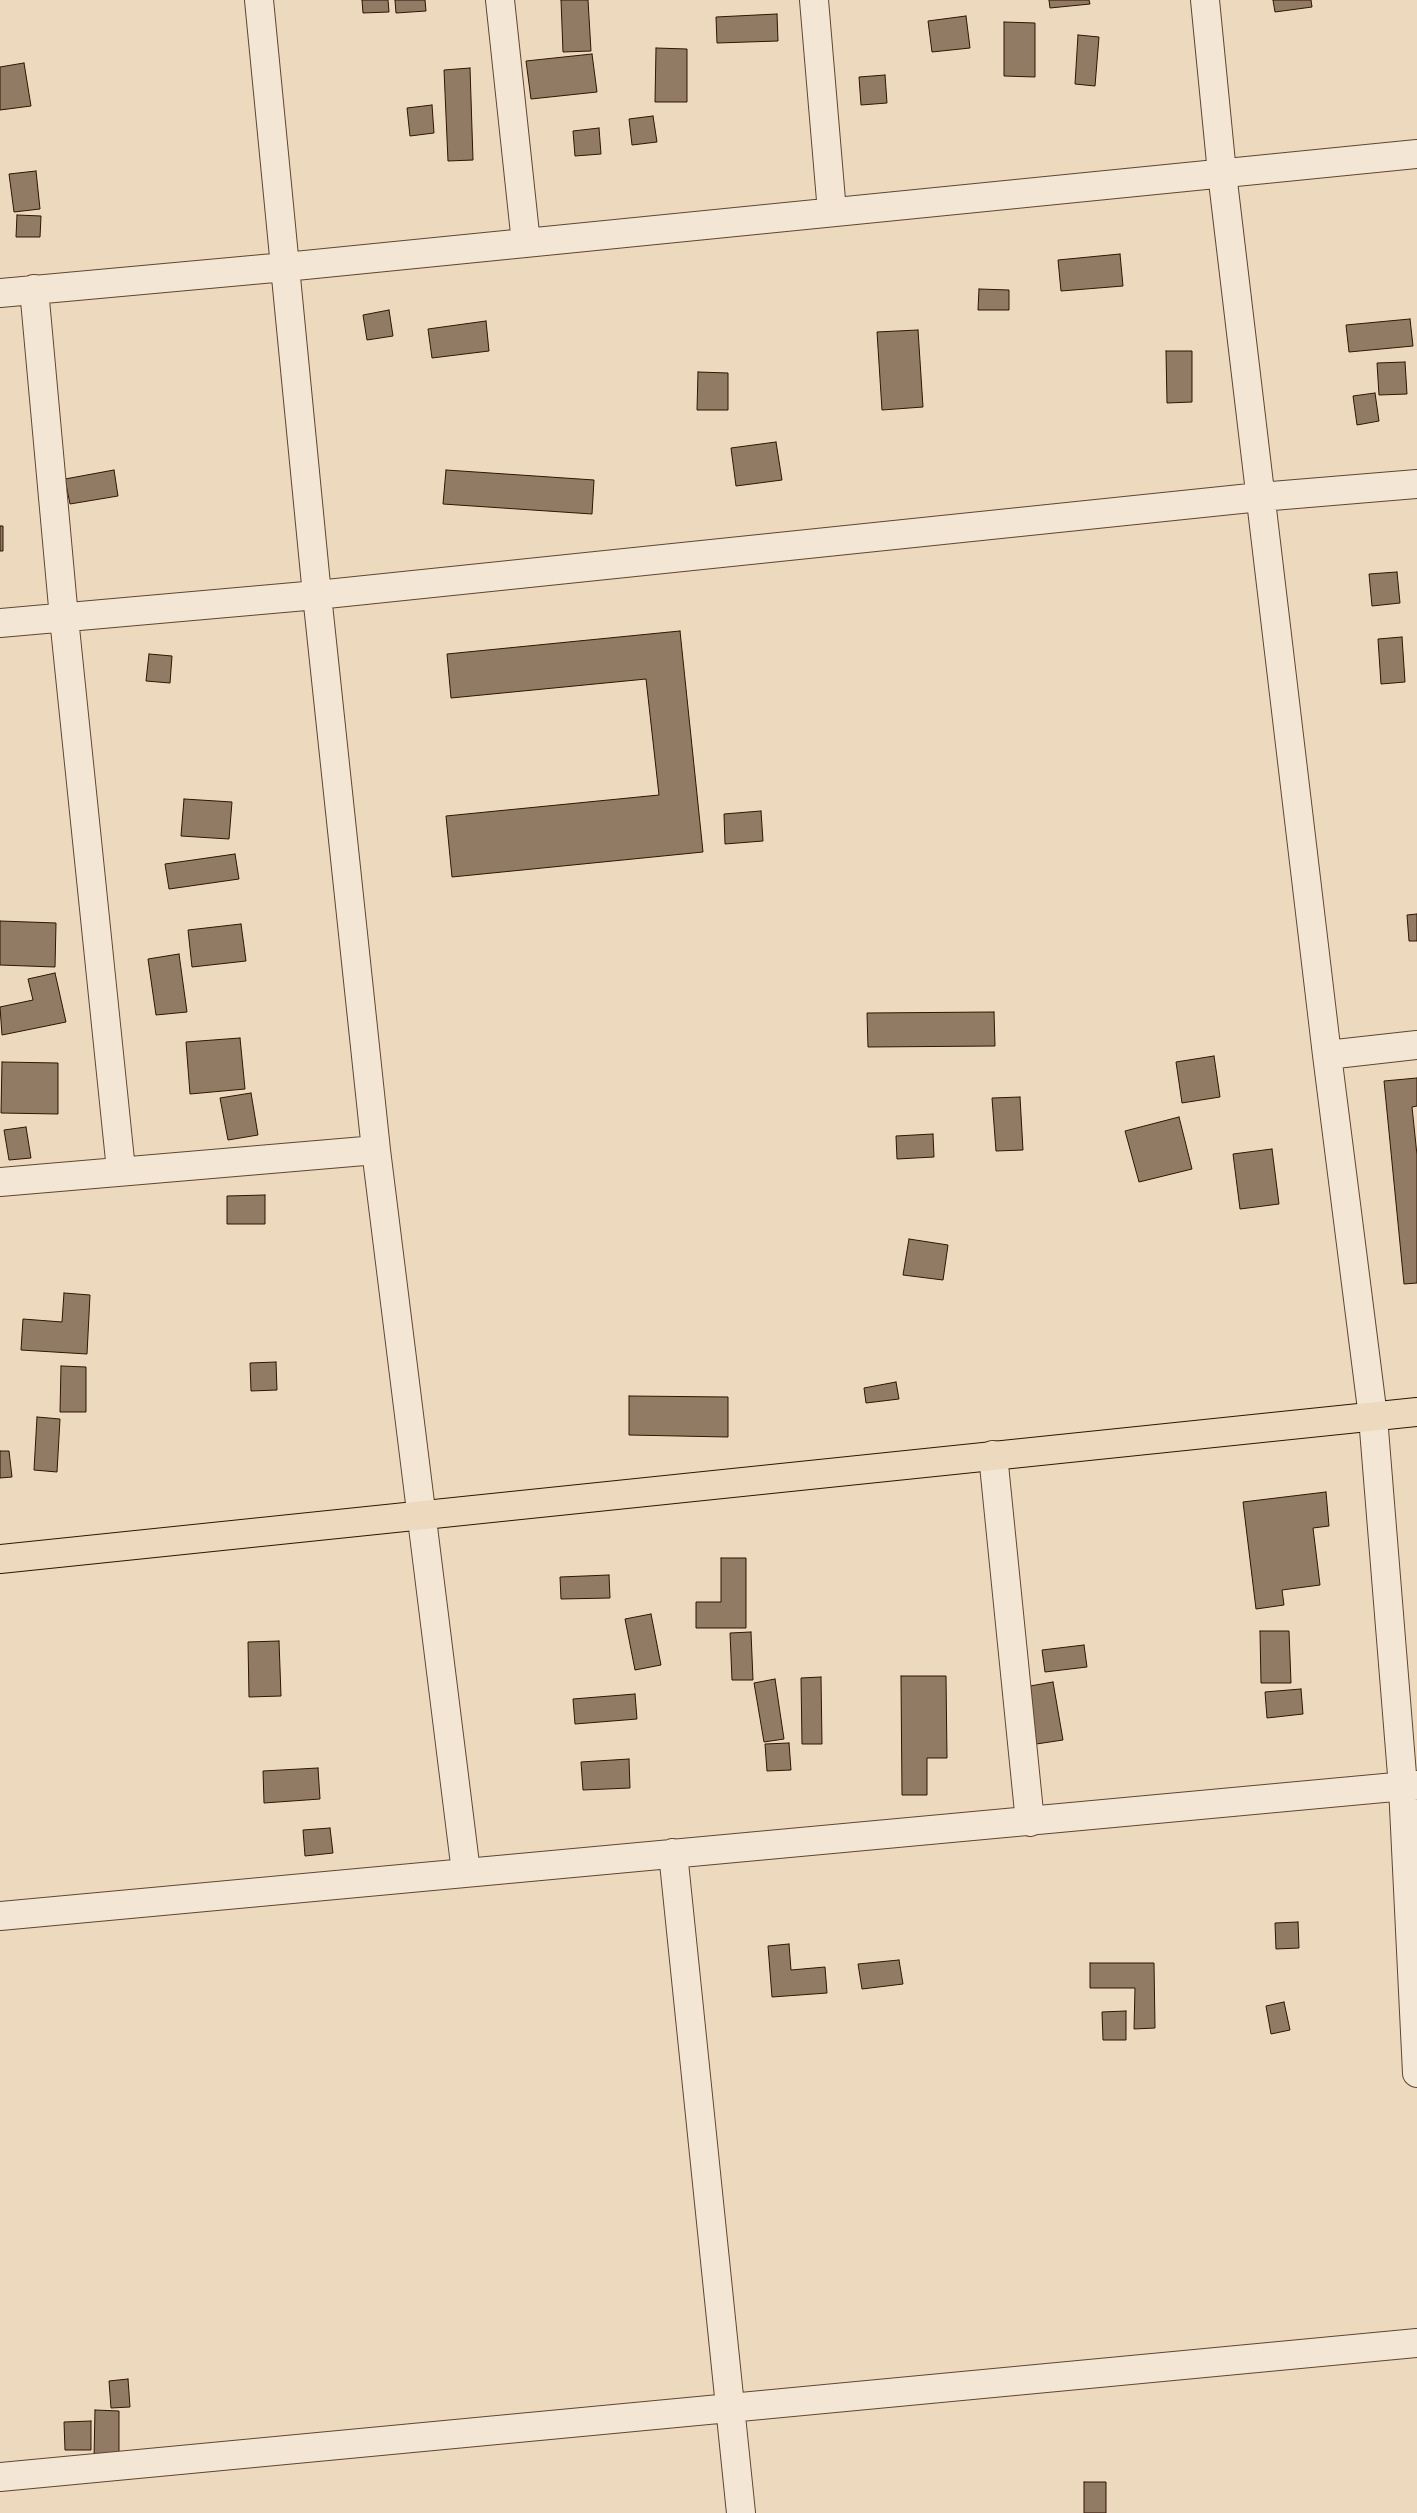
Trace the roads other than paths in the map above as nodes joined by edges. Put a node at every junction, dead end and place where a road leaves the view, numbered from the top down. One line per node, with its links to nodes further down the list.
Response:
1 (259, 0): 9 (street)
2 (500, 0): 8 (street)
3 (814, 0): 7 (street)
4 (1206, 0): 6 (street)
5 (1417, 154): 6 (street)
6 (1222, 173): 7 (street); 13 (street)
7 (832, 212): 8 (street)
8 (526, 243): 9 (street)
9 (286, 267): 10 (street); 14 (street)
10 (34, 289): 11 (street); 15 (street)
11 (0, 292)
12 (1417, 484): 13 (street)
13 (1260, 497): 14 (street); 18 (street)
14 (317, 594): 15 (street); 19 (street)
15 (64, 618): 16 (street); 20 (street)
16 (0, 623)
17 (1417, 1045): 18 (street)
18 (1327, 1055): 23 (street)
19 (376, 1150): 20 (street); 25 (street)
20 (121, 1170): 21 (street)
21 (0, 1182)
22 (1417, 1412): 23 (main road)
23 (1373, 1417): 24 (main road); 27 (street)
24 (993, 1455): 25 (main road); 28 (street)
25 (421, 1516): 26 (main road); 30 (street)
26 (0, 1559)
27 (1410, 1786): 28 (street); 32 (street)
28 (1030, 1822): 29 (street)
29 (674, 1853): 30 (street); 34 (street)
30 (466, 1872): 31 (street)
31 (0, 1916)
32 (1417, 2073)
33 (1417, 2342): 34 (street)
34 (730, 2408): 35 (street); 36 (street)
35 (0, 2478)
36 (741, 2513)

